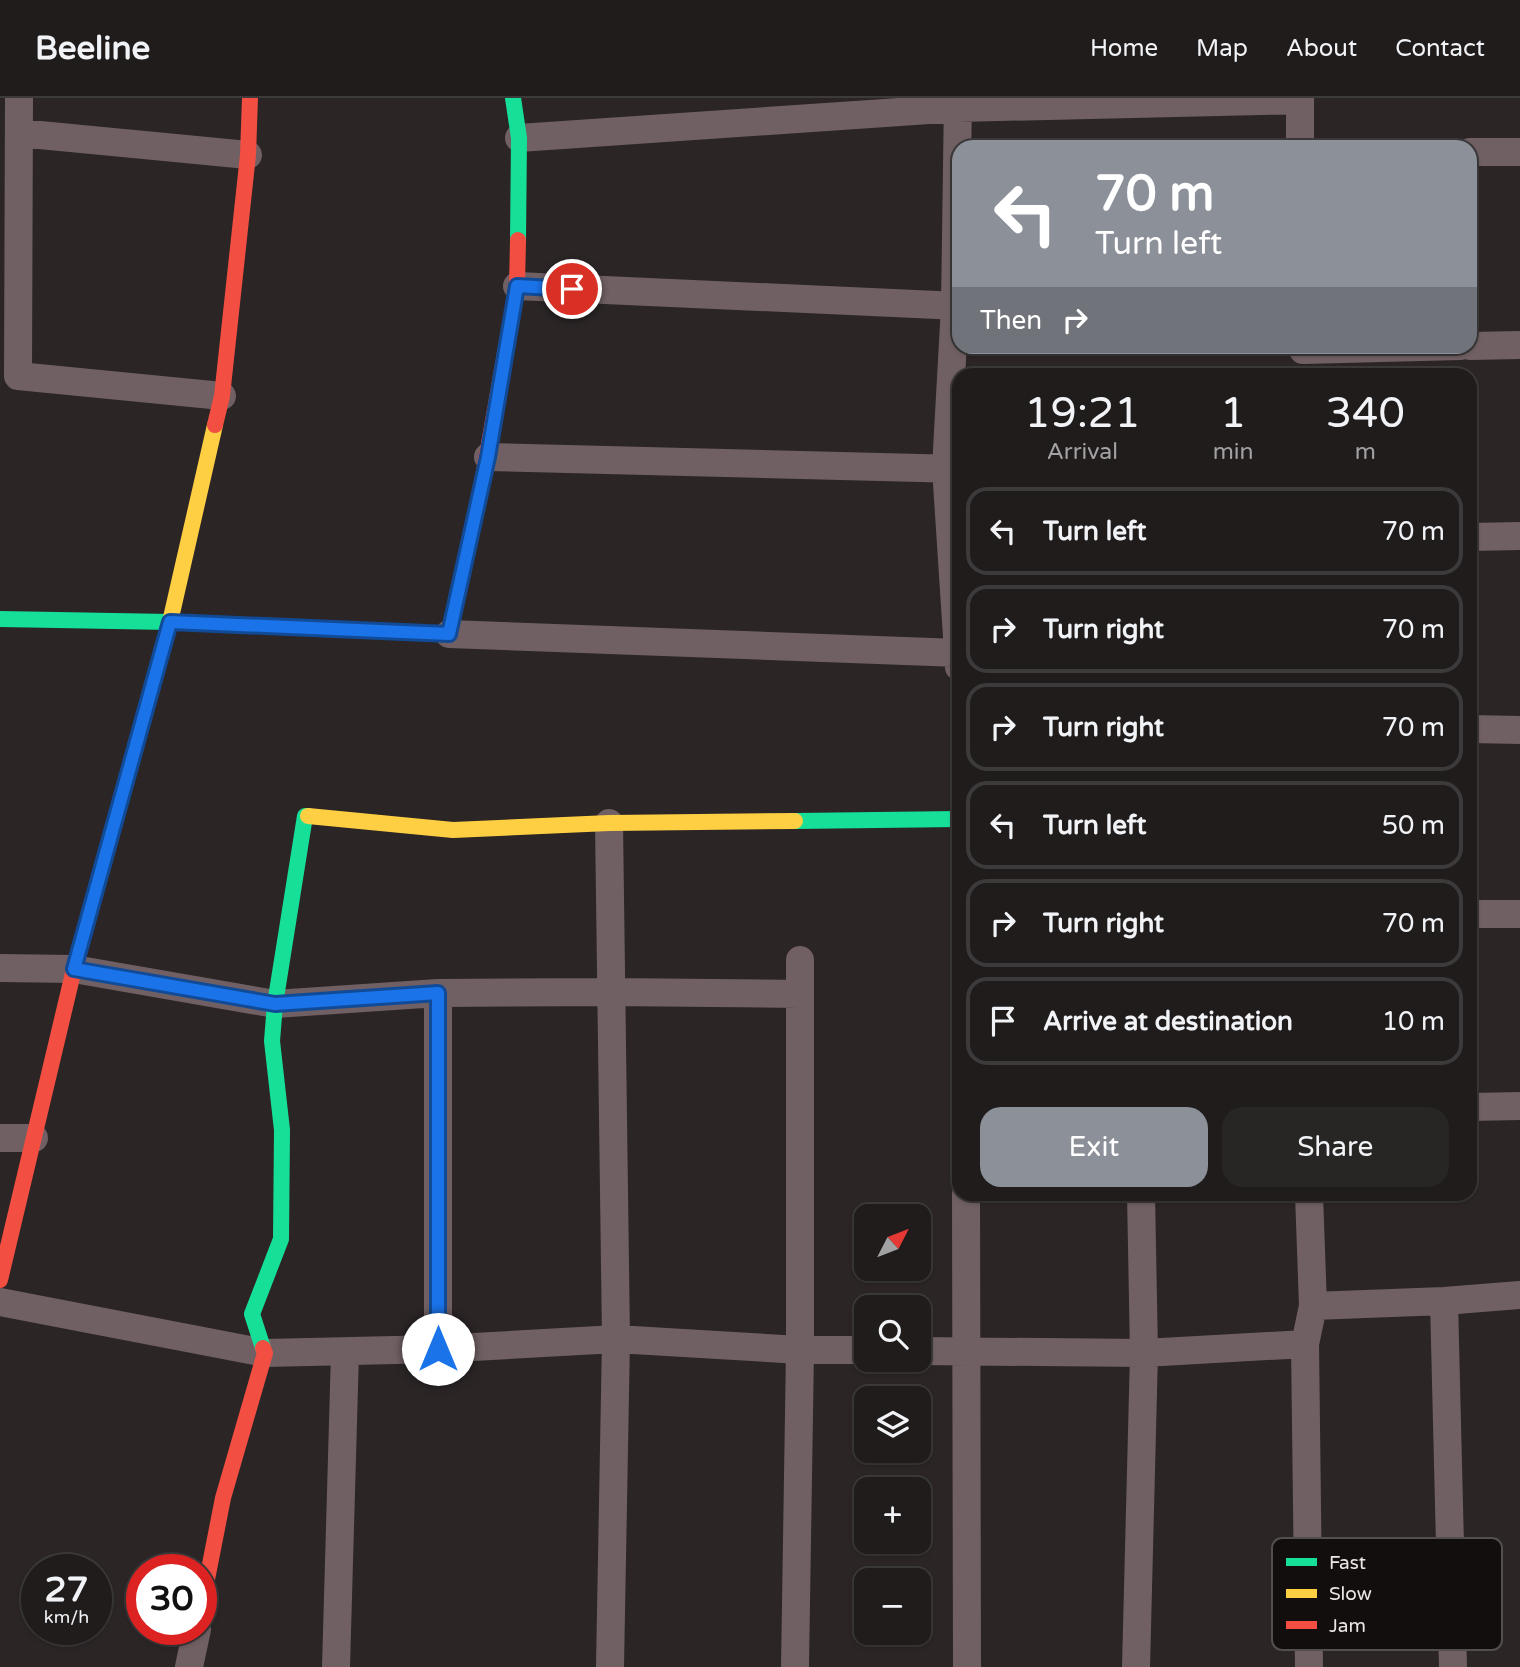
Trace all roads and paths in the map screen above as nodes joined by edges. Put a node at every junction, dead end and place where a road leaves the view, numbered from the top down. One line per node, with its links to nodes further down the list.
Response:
1 (19, 98): 6 (street)
2 (250, 98): 12 (street)
3 (513, 98): 7 (street)
4 (1300, 99): 5 (street); 9 (street)
5 (958, 103): 7 (street); 8 (street)
6 (19, 133): 12 (street); 19 (street)
7 (519, 138): 13 (street)
8 (958, 140)
9 (1300, 140)
10 (1477, 152): 11 (street)
11 (1520, 152)
12 (248, 155): 20 (street)
13 (517, 286): 14 (street); 21 (street)
14 (952, 306)
15 (1520, 345): 16 (street)
16 (1477, 346)
17 (1346, 354): 18 (street)
18 (1303, 357)
19 (9, 376): 20 (street)
20 (222, 396): 26 (street)
21 (488, 457): 22 (street); 27 (street)
22 (952, 468)
23 (1520, 536): 24 (street)
24 (1477, 537)
25 (0, 619): 26 (street)
26 (170, 622): 27 (street); 37 (street)
27 (449, 634): 28 (street)
28 (952, 653)
29 (1477, 729): 30 (street)
30 (1520, 730)
31 (952, 819): 32 (street)
32 (609, 824): 38 (street); 41 (street)
33 (1477, 914): 34 (street)
34 (1520, 914)
35 (800, 960): 40 (street)
36 (0, 968): 37 (street)
37 (74, 969): 41 (street); 45 (street)
38 (612, 992): 39 (street); 40 (street); 54 (street)
39 (438, 993): 41 (street); 56 (street)
40 (800, 994): 57 (street)
41 (275, 1004): 62 (street)
42 (1477, 1107): 43 (street)
43 (1520, 1107)
44 (0, 1138): 45 (street)
45 (34, 1138): 49 (street)
46 (966, 1201): 60 (street)
47 (1141, 1201): 63 (street)
48 (1309, 1201): 53 (street)
49 (0, 1280)
50 (1520, 1295): 51 (street)
51 (1444, 1301): 53 (street); 65 (street)
52 (0, 1302): 62 (street)
53 (1313, 1306): 55 (street)
54 (616, 1339): 56 (street); 57 (street); 70 (street)
55 (1305, 1343): 63 (street); 64 (street)
56 (438, 1349): 61 (street)
57 (800, 1350): 58 (street); 71 (street)
58 (854, 1350)
59 (931, 1351): 60 (street)
60 (965, 1351): 63 (street); 72 (street)
61 (345, 1352): 62 (street); 69 (street)
62 (265, 1353): 66 (street)
63 (1144, 1353): 73 (street)
64 (1307, 1538)
65 (1450, 1538)
66 (212, 1554)
67 (194, 1645): 68 (street)
68 (189, 1667)
69 (336, 1667)
70 (610, 1667)
71 (795, 1667)
72 (967, 1667)
73 (1136, 1667)

